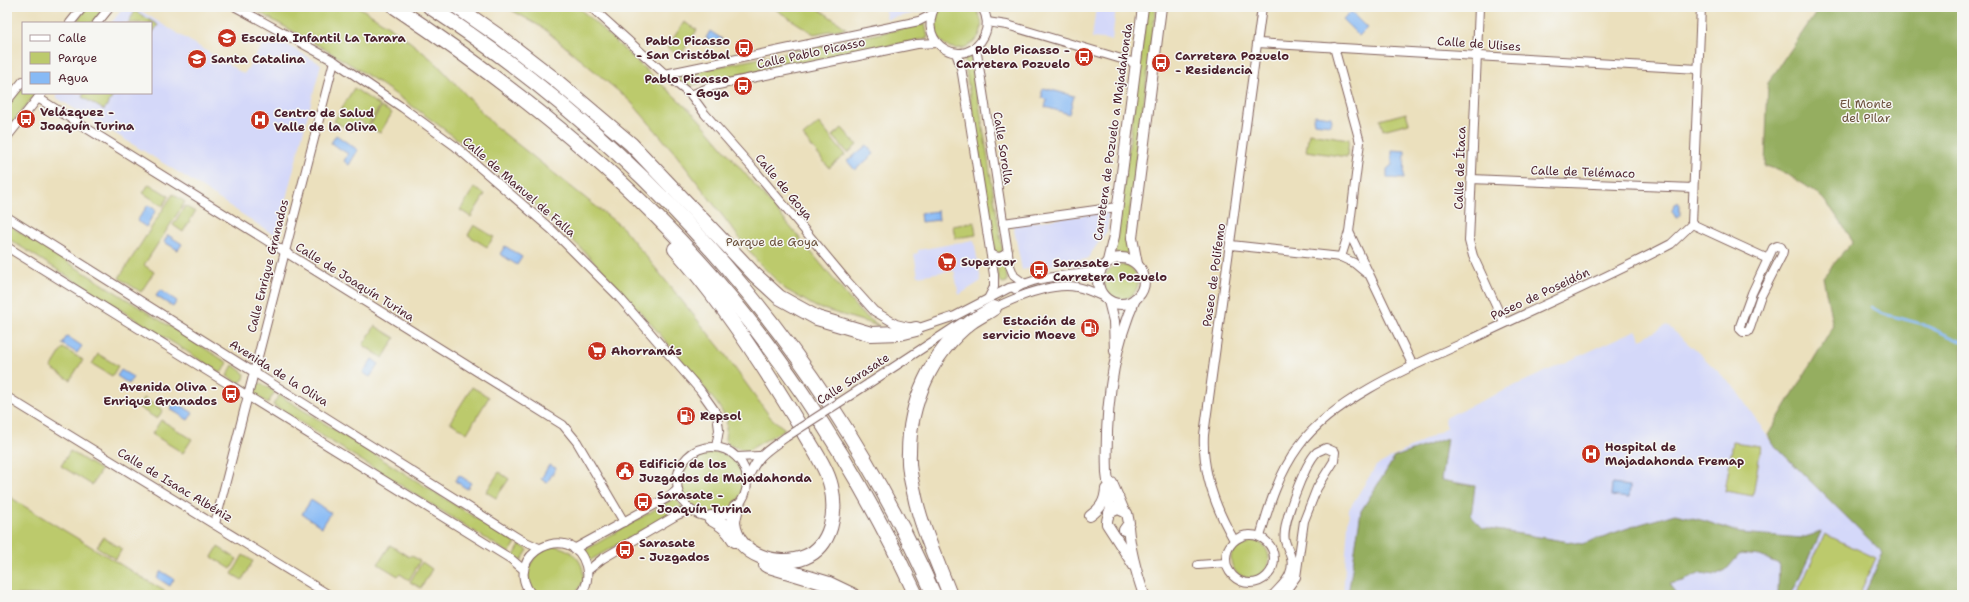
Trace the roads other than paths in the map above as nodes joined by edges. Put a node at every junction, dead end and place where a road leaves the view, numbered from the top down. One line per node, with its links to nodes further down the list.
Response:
1 (83, 7): 17 (street)
2 (110, 7): 18 (street)
3 (236, 7): 27 (street, Calle de Manuel de Falla)
4 (384, 7): 24 (highway)
5 (395, 7): 24 (highway)
6 (430, 7): 40 (highway)
7 (457, 7): 31 (highway)
8 (591, 7): 30 (street, Calle de Goya)
9 (935, 7): 16 (street)
10 (1143, 7): 28 (street, Carretera de Pozuelo a Majadahonda)
11 (1161, 7): 54 (street)
12 (1262, 7): 21 (street, Paseo de Polifemo)
13 (1479, 7): 26 (street, Calle de Ítaca)
14 (1702, 7): 29 (street)
15 (983, 8): 19 (street)
16 (931, 15): 20 (street); 30 (street, Calle Pablo Picasso)
17 (71, 22)
18 (98, 22)
19 (987, 22): 22 (street); 28 (street)
20 (937, 43): 25 (street); 33 (street, Calle Pablo Picasso)
21 (1258, 43): 23 (street, Calle de Ulises); 46 (street, Paseo de Polifemo)
22 (976, 47): 25 (street); 43 (street, Calle Sorolla)
23 (1334, 47): 26 (street, Calle de Ulises); 45 (street)
24 (460, 51): 38 (highway)
25 (956, 53): 50 (street)
26 (1476, 56): 29 (street, Calle de Ulises); 37 (street, Calle de Ítaca)
27 (334, 61): 48 (street, Calle Enrique Granados); 69 (street, Calle de Manuel de Falla)
28 (1135, 63): 41 (street, Carretera de Pozuelo a Majadahonda)
29 (1698, 69): 39 (street)
30 (665, 74): 33 (street, Calle de Goya)
31 (553, 78): 40 (highway); 63 (highway)
32 (22, 83): 35 (street)
33 (691, 95): 63 (street, Calle de Goya)
34 (40, 96): 36 (street); 48 (street, Calle de Joaquín Turina)
35 (7, 101)
36 (7, 137)
37 (1471, 179): 39 (street, Calle de Telémaco); 61 (street, Calle de Ítaca)
38 (625, 187): 75 (highway); 97 (highway)
39 (1693, 188): 44 (street)
40 (666, 201): 98 (highway)
41 (1117, 207): 43 (street); 53 (street, Carretera de Pozuelo a Majadahonda)
42 (7, 217): 66 (street, Avenida de la Oliva)
43 (1003, 223): 49 (street, Calle Sorolla)
44 (1692, 224): 52 (street); 61 (street, Paseo de Poseidón)
45 (1349, 232): 51 (street); 56 (street)
46 (1231, 245): 51 (street); 85 (street, Paseo de Polifemo)
47 (7, 247): 67 (street)
48 (284, 252): 66 (street, Calle Enrique Granados); 80 (street, Calle de Joaquín Turina)
49 (1008, 252): 50 (street); 57 (street, Calle Sorolla)
50 (991, 254): 60 (street)
51 (1341, 257): 56 (street)
52 (1768, 259): 52 (street)
53 (1108, 261): 54 (street); 55 (street)
54 (1137, 264): 59 (street)
55 (1100, 270): 57 (street, Calle Sarasate); 58 (street)
56 (1369, 275): 65 (street)
57 (1022, 285): 60 (street); 62 (street, Calle Sarasate)
58 (1106, 299): 59 (street); 60 (street, Calle Sarasate); 64 (street)
59 (1135, 299): 64 (street)
60 (991, 302): 62 (street, Calle Sarasate); 63 (street); 99 (highway)
61 (1504, 323): 65 (street, Paseo de Poseidón)
62 (961, 324): 70 (street, Calle Sarasate, bridge)
63 (916, 330)
64 (1115, 361): 72 (street)
65 (1413, 366): 84 (street, Paseo de Poseidón)
66 (254, 371): 67 (street, Calle Enrique Granados); 86 (street, Avenida de la Oliva)
67 (248, 395): 81 (street, Calle Enrique Granados); 91 (street)
68 (7, 397): 81 (street, Calle de Isaac Albéniz)
69 (716, 447): 71 (street); 74 (street)
70 (759, 456): 71 (street); 73 (street, Calle Sarasate)
71 (737, 457): 73 (street)
72 (1107, 473): 77 (street); 78 (street); 78 (street)
73 (747, 479): 75 (street)
74 (677, 490): 76 (street); 80 (street)
75 (736, 508): 79 (street)
76 (690, 510): 79 (street); 92 (street)
77 (1124, 511): 78 (street); 82 (street)
78 (1109, 514): 83 (street)
79 (711, 518): 96 (highway)
80 (624, 522): 87 (street)
81 (215, 524): 95 (street, Calle de Isaac Albéniz)
82 (1128, 526): 83 (street); 90 (street)
83 (1112, 531): 90 (street)
84 (1260, 537): 85 (street); 88 (street)
85 (1234, 540): 88 (street)
86 (539, 548): 87 (street); 91 (street)
87 (574, 549): 92 (street)
88 (1226, 563): 89 (street)
89 (1198, 565)
90 (1134, 566): 100 (street)
91 (524, 570): 93 (street)
92 (588, 571): 94 (street)
93 (527, 594)
94 (583, 594)
95 (330, 595)
96 (852, 595)
97 (916, 595)
98 (934, 595)
99 (950, 595)
100 (1144, 595)
101 (1273, 595): 102 (street)
102 (1283, 595)

